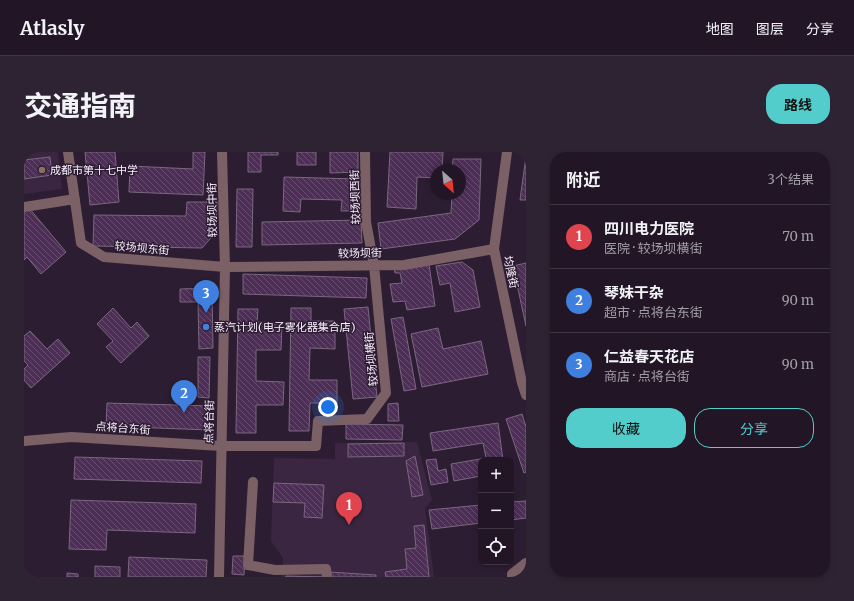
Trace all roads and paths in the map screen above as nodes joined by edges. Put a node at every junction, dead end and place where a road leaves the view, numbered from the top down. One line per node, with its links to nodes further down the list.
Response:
1 (68, 152): 5 (street, 较场坝东街)
2 (222, 152): 9 (street, 较场坝中街)
3 (365, 152): 8 (street, 较场坝西街)
4 (507, 152): 7 (street, 均隆街)
5 (75, 199): 6 (street); 9 (street, 较场坝东街)
6 (24, 207)
7 (494, 249): 8 (street, 较场坝街); 10 (street, 均隆街)
8 (374, 265): 9 (street, 较场坝街); 12 (street, 较场坝横街)
9 (225, 267): 12 (street, 点将台街)
10 (526, 395)
11 (24, 441): 12 (street, 点将台东街)
12 (221, 446): 15 (street, 点将台街)
13 (253, 482): 16 (street)
14 (526, 562): 17 (street)
15 (219, 577)
16 (327, 577)
17 (512, 577)

